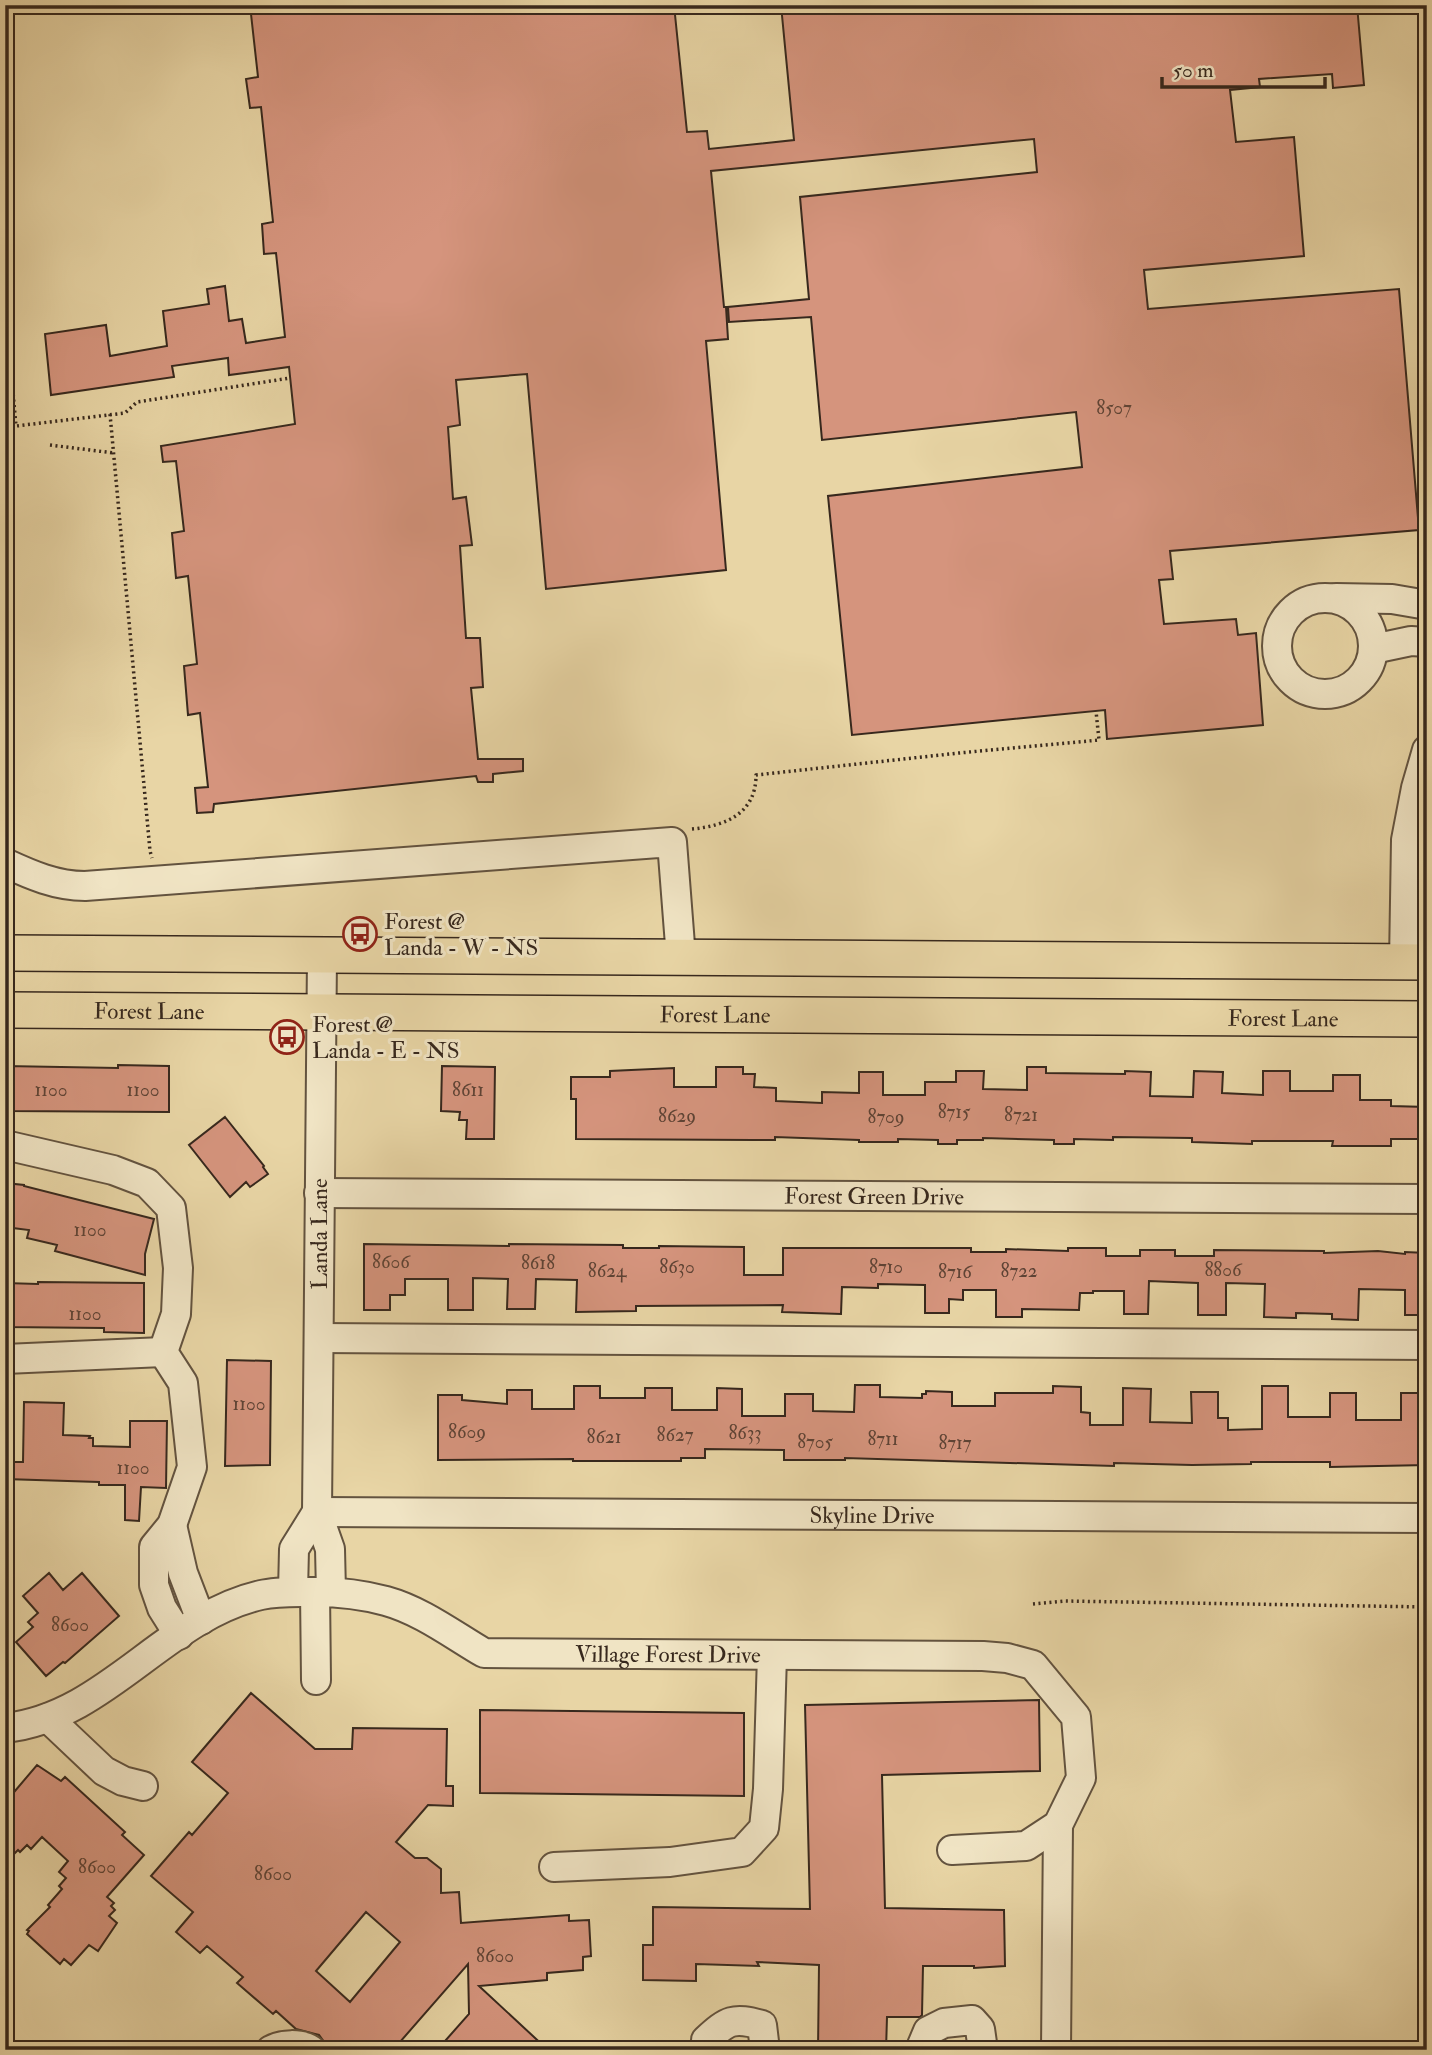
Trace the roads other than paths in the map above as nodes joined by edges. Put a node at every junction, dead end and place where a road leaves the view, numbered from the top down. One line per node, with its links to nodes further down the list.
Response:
1 (1332, 598): 2 (street); 4 (street); 4 (street)
2 (1427, 605)
3 (1427, 642): 4 (street)
4 (1373, 649)
5 (1427, 750): 10 (street)
6 (5, 863): 9 (street)
7 (5, 953): 8 (main road)
8 (323, 956): 9 (main road); 12 (street, Landa Lane)
9 (681, 958): 10 (main road); 13 (main road)
10 (1415, 962): 14 (main road)
11 (5, 1010): 12 (main road, Forest Lane)
12 (321, 1013): 13 (main road, Forest Lane); 16 (street, Landa Lane)
13 (682, 1016): 14 (main road, Forest Lane)
14 (1415, 1019)
15 (5, 1145): 20 (street)
16 (319, 1193): 17 (street, Forest Green Drive); 18 (street, Landa Lane)
17 (1427, 1199)
18 (318, 1338): 19 (street); 22 (street, Landa Lane)
19 (1427, 1345)
20 (163, 1352): 21 (street); 25 (street)
21 (5, 1359)
22 (317, 1512): 23 (street, Skyline Drive); 24 (street); 24 (street)
23 (1427, 1518)
24 (313, 1592): 25 (street, Village Forest Drive); 26 (street, Village Forest Drive); 27 (street)
25 (190, 1627): 28 (street, Village Forest Drive)
26 (772, 1655): 31 (street, Village Forest Drive); 33 (street)
27 (316, 1680)
28 (48, 1718): 29 (street, Village Forest Drive); 30 (street)
29 (5, 1728)
30 (143, 1786)
31 (1058, 1825): 32 (street); 40 (street)
32 (952, 1850)
33 (554, 1867)
34 (271, 2050): 35 (street)
35 (311, 2050)
36 (706, 2050): 37 (street)
37 (765, 2050)
38 (920, 2050): 39 (street)
39 (983, 2050)
40 (1056, 2050)

